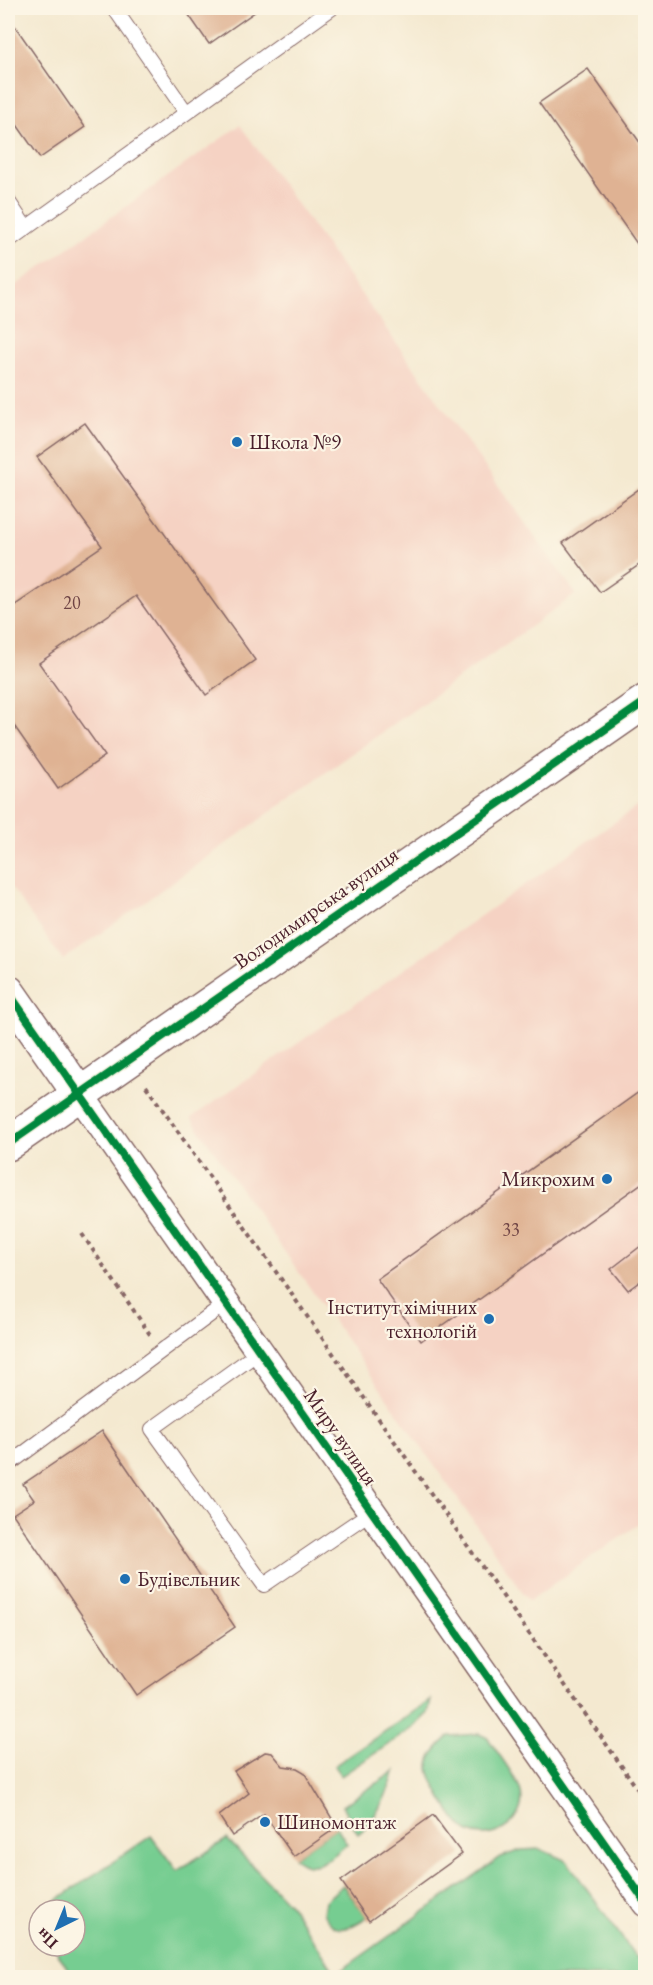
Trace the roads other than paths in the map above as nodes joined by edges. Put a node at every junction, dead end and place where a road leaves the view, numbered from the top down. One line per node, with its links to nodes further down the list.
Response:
1 (114, 8): 3 (lane)
2 (332, 8): 3 (lane)
3 (186, 112): 5 (lane)
4 (8, 201): 5 (lane)
5 (26, 228): 6 (lane)
6 (8, 241)
7 (645, 701): 9 (street, Володимирська вулиця)
8 (8, 992): 9 (street, Миру вулиця)
9 (80, 1095): 10 (street, Володимирська вулиця); 11 (street, Миру вулиця)
10 (8, 1144)
11 (226, 1303): 12 (street, Миру вулиця); 13 (lane)
12 (259, 1352): 14 (street, Миру вулиця); 14 (lane)
13 (8, 1466)
14 (371, 1512): 15 (street, Миру вулиця)
15 (645, 1903)

